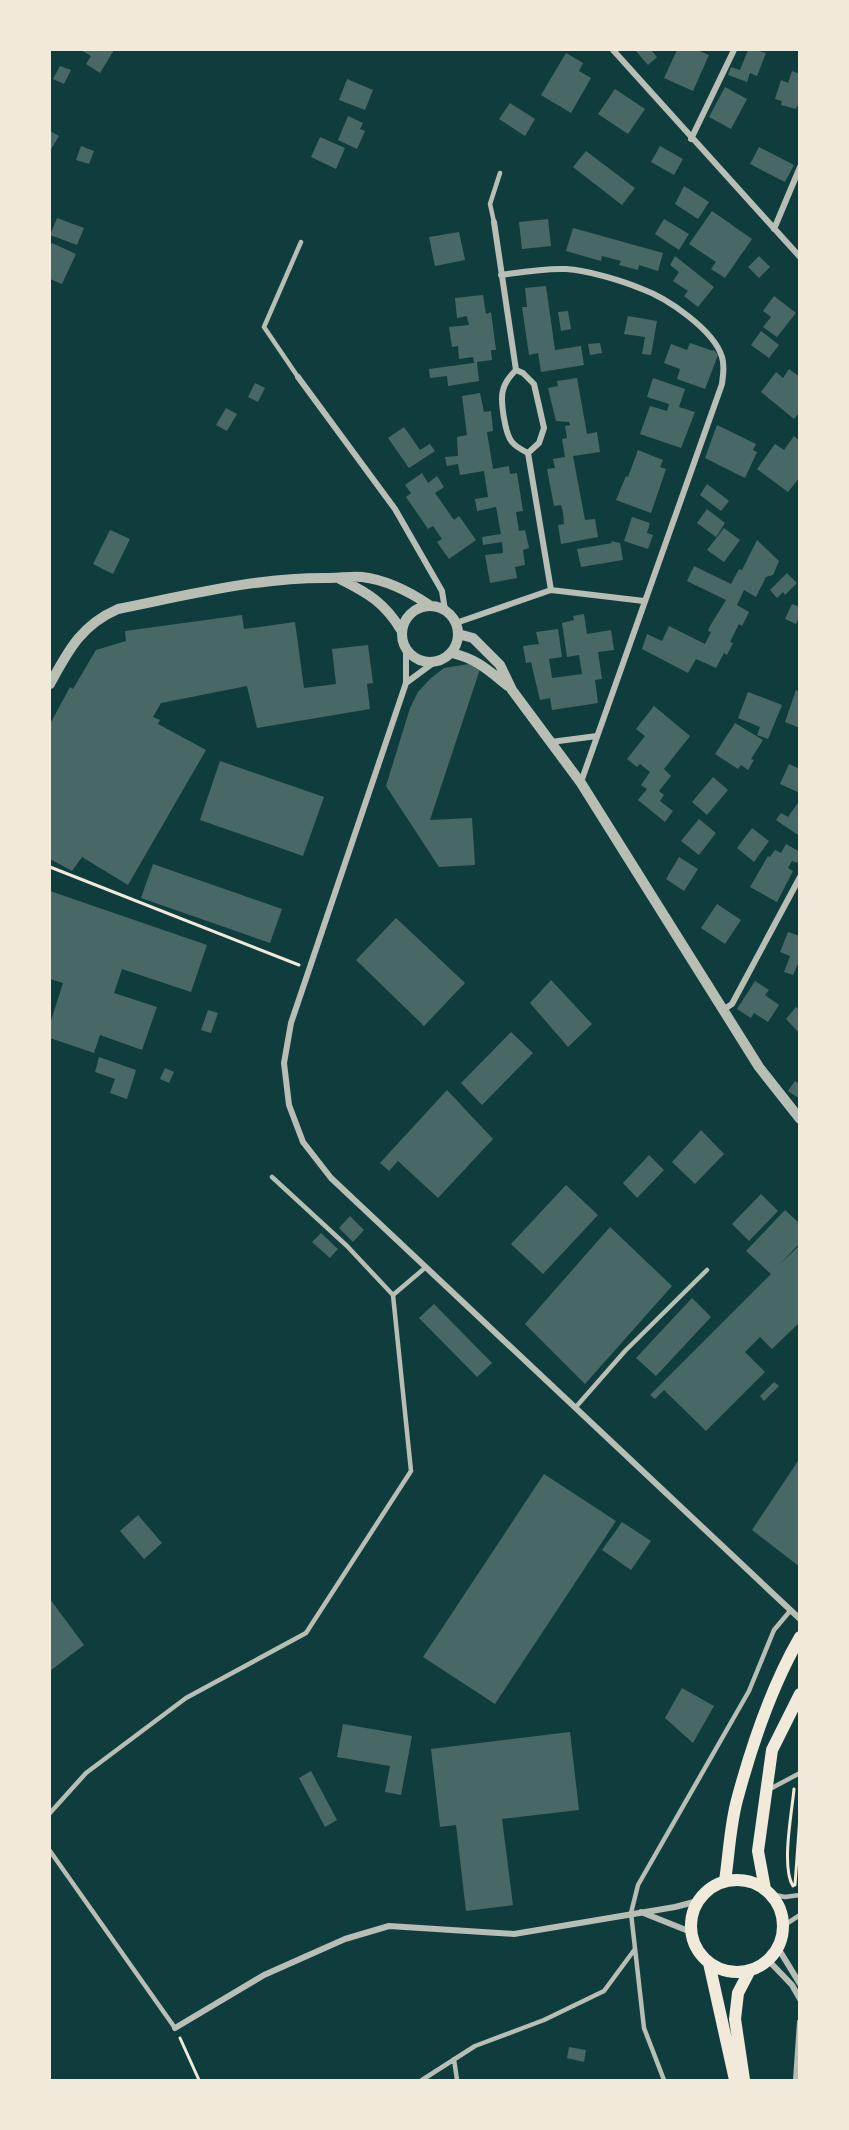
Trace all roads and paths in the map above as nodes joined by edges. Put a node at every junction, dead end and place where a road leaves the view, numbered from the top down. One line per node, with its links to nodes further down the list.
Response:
1 (613, 50): 3 (street)
2 (734, 50): 3 (street)
3 (691, 139): 7 (street)
4 (800, 167): 7 (street)
5 (500, 173): 6 (lane)
6 (494, 222): 10 (street)
7 (774, 229): 9 (street)
8 (301, 242): 12 (lane)
9 (800, 257)
10 (501, 274): 11 (street); 16 (street)
11 (516, 370): 13 (street); 13 (street)
12 (298, 377): 18 (street)
13 (528, 453): 15 (street)
14 (337, 578): 17 (street); 20 (street); 25 (street)
15 (551, 590): 16 (street); 19 (street)
16 (644, 601): 27 (street)
17 (429, 605): 18 (street); 20 (street)
18 (445, 610): 19 (street)
19 (457, 628): 22 (street); 26 (street)
20 (401, 630): 21 (street)
21 (406, 650): 23 (street); 24 (street)
22 (452, 653): 23 (street); 26 (street)
23 (433, 663): 24 (street)
24 (406, 683): 32 (street)
25 (50, 684)
26 (512, 690): 28 (street)
27 (597, 736): 28 (street); 29 (street)
28 (551, 742): 29 (street)
29 (580, 783): 33 (street)
30 (50, 867): 32 (path)
31 (800, 877): 33 (street)
32 (310, 970): 36 (street)
33 (723, 1010): 34 (street)
34 (800, 1119)
35 (272, 1177): 38 (lane)
36 (426, 1267): 38 (lane); 39 (street)
37 (706, 1270): 39 (lane)
38 (393, 1295): 46 (lane)
39 (575, 1408): 40 (street)
40 (790, 1611): 41 (street); 54 (lane)
41 (800, 1619)
42 (800, 1637): 49 (main road)
43 (800, 1694): 45 (main road)
44 (798, 1773): 45 (lane); 51 (path)
45 (766, 1792): 50 (main road)
46 (50, 1813)
47 (800, 1816): 51 (path)
48 (50, 1851): 66 (lane)
49 (725, 1881): 50 (main road); 52 (main road)
50 (767, 1891): 51 (lane); 56 (main road)
51 (799, 1895)
52 (698, 1901): 53 (street); 57 (main road)
53 (641, 1912): 54 (street); 57 (street)
54 (631, 1913): 58 (lane); 66 (street)
55 (800, 1916): 56 (lane)
56 (783, 1926): 59 (main road)
57 (691, 1932): 61 (main road)
58 (635, 1948): 67 (lane); 71 (lane)
59 (778, 1948): 60 (main road); 63 (street)
60 (768, 1960): 62 (main road); 64 (street)
61 (709, 1963): 62 (main road); 72 (main road)
62 (750, 1970): 73 (main road)
63 (800, 1984)
64 (800, 1999)
65 (800, 2022): 74 (street)
66 (175, 2028): 68 (path)
67 (453, 2060): 69 (lane); 70 (lane)
68 (198, 2080)
69 (422, 2080)
70 (457, 2080)
71 (664, 2080)
72 (735, 2080)
73 (744, 2080)
74 (796, 2080)

